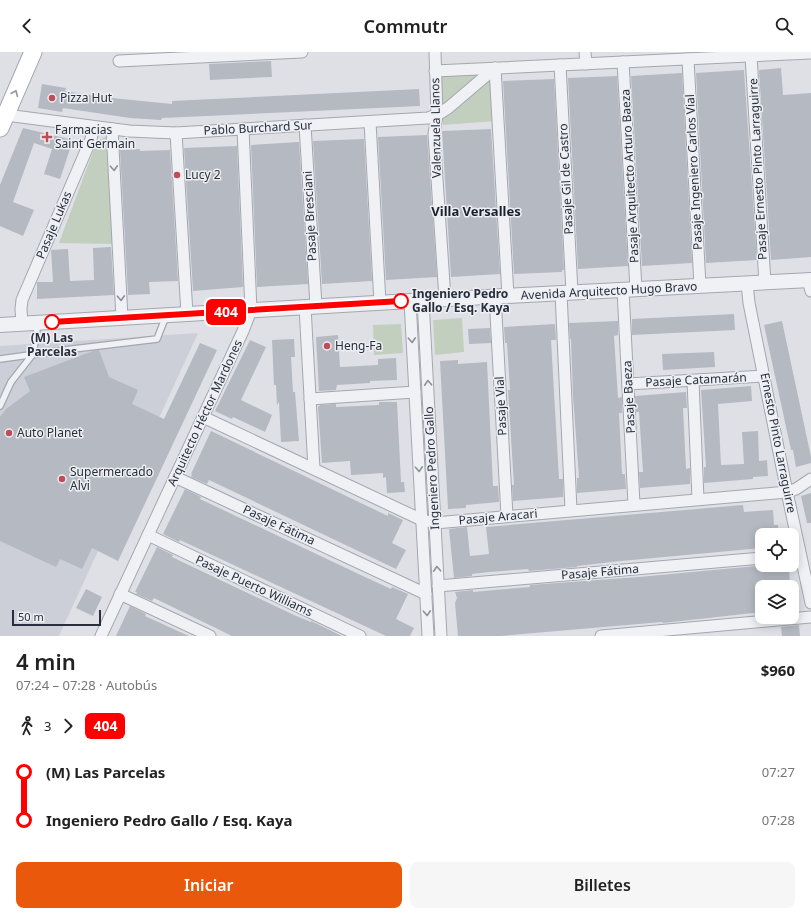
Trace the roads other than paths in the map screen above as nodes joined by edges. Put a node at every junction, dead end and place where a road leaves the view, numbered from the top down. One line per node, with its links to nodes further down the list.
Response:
1 (33, 52): 19 (main road, one-way to 1)
2 (297, 52): 3 (street); 7 (street)
3 (302, 52)
4 (434, 52): 17 (street, Valenzuela Llanos)
5 (585, 52): 14 (street)
6 (811, 53): 9 (street); 10 (street)
7 (231, 54): 8 (street)
8 (165, 55): 12 (street)
9 (751, 56): 11 (street); 26 (street, Pasaje Ernesto Pinto Larraguirre)
10 (811, 58)
11 (688, 59): 13 (street); 29 (street, Pasaje Ingeniero Carlos Vial)
12 (119, 61)
13 (623, 62): 14 (street); 30 (street, Pasaje Arquitecto Arturo Baeza)
14 (586, 64): 15 (street)
15 (560, 65): 16 (street); 31 (street, Pasaje Gil de Castro)
16 (495, 68): 17 (street); 18 (street, Pablo Burchard Sur); 32 (street, Pasaje Vial)
17 (435, 71): 18 (street, Valenzuela Llanos)
18 (437, 115): 20 (street, Pablo Burchard Sur); 33 (street, Valenzuela Llanos)
19 (3, 122): 22 (street, Pablo Burchard Sur)
20 (370, 122): 21 (street, Pablo Burchard Sur); 35 (street)
21 (305, 125): 24 (street, Pablo Burchard Sur); 36 (street, Pasaje Bresciani)
22 (94, 127): 23 (street, Pablo Burchard Sur); 42 (street, Pasaje Lukas)
23 (112, 129): 25 (street, Pablo Burchard Sur); 40 (street, one-way to 40)
24 (243, 129): 25 (street, Pablo Burchard Sur); 37 (street, Arquitecto Héctor Mardones)
25 (176, 133): 38 (street)
26 (765, 283): 27 (street, Avenida Arquitecto Hugo Bravo); 28 (street, Avenida Arquitecto Hugo Bravo)
27 (747, 284): 29 (street, Avenida Arquitecto Hugo Bravo); 46 (street, Ernesto Pinto Larraguirre)
28 (810, 284)
29 (700, 286): 30 (street, Avenida Arquitecto Hugo Bravo)
30 (630, 289): 31 (street, Avenida Arquitecto Hugo Bravo); 48 (street, Pasaje Baeza)
31 (566, 293): 32 (street, Avenida Arquitecto Hugo Bravo); 59 (street, Pasaje Gil de Castro)
32 (502, 296): 33 (street, Avenida Arquitecto Hugo Bravo); 60 (street, Pasaje Vial)
33 (445, 299): 34 (street, Avenida Arquitecto Hugo Bravo)
34 (417, 300): 35 (street, Avenida Arquitecto Hugo Bravo); 49 (street, Ingeniero Pedro Gallo, one-way to 49); 62 (street, Ingeniero Pedro Gallo, one-way to 34)
35 (380, 302): 36 (street, Avenida Arquitecto Hugo Bravo)
36 (310, 307): 37 (street, Avenida Arquitecto Hugo Bravo); 50 (street, Pasaje Bresciani)
37 (251, 310): 38 (street, Avenida Arquitecto Hugo Bravo); 52 (street, Arquitecto Héctor Mardones)
38 (187, 314): 39 (street, Avenida Arquitecto Hugo Bravo)
39 (166, 315): 40 (street, Avenida Arquitecto Hugo Bravo); 44 (lane)
40 (122, 318): 41 (street, Avenida Arquitecto Hugo Bravo)
41 (38, 323): 42 (street, Avenida Arquitecto Hugo Bravo); 44 (lane)
42 (22, 324): 43 (street, Avenida Arquitecto Hugo Bravo)
43 (0, 325)
44 (33, 354): 45 (lane); 51 (lane)
45 (0, 359)
46 (764, 376): 47 (street, Pasaje Catamarán); 56 (street, Ernesto Pinto Larraguirre)
47 (693, 381): 48 (street, Pasaje Catamarán); 57 (street)
48 (628, 384): 58 (street, Pasaje Baeza)
49 (415, 392): 50 (street); 61 (street, Ingeniero Pedro Gallo, one-way to 61)
50 (310, 399): 53 (street, Pasaje Bresciani)
51 (0, 406)
52 (203, 417): 53 (street, Pasaje Aracari); 54 (street, Arquitecto Héctor Mardones)
53 (314, 469): 61 (street, Pasaje Aracari)
54 (175, 477): 64 (street, Arquitecto Héctor Mardones); 69 (street, Pasaje Fátima)
55 (811, 479): 56 (street, Pasaje Aracari)
56 (787, 492): 57 (street, Pasaje Aracari); 63 (street, Ernesto Pinto Larraguirre)
57 (698, 499): 58 (street, Pasaje Aracari)
58 (634, 504): 59 (street, Pasaje Aracari)
59 (571, 510): 60 (street, Pasaje Aracari)
60 (507, 516): 62 (street, Pasaje Aracari)
61 (422, 520): 62 (street, Pasaje Aracari); 69 (street, Ingeniero Pedro Gallo)
62 (435, 523): 67 (street, Ingeniero Pedro Gallo, one-way to 62)
63 (792, 528)
64 (148, 535): 68 (street, Arquitecto Héctor Mardones); 74 (street, Pasaje Puerto Williams)
65 (755, 559): 67 (street, Pasaje Fátima)
66 (799, 565): 70 (street, Ernesto Pinto Larraguirre)
67 (438, 586): 76 (street, Ingeniero Pedro Gallo)
68 (120, 594): 72 (street, Arquitecto Héctor Mardones); 73 (street)
69 (426, 594): 75 (street, Ingeniero Pedro Gallo, one-way to 75)
70 (811, 603)
71 (811, 617): 77 (street)
72 (100, 636)
73 (210, 636)
74 (360, 636)
75 (428, 636)
76 (441, 636)
77 (601, 636)

